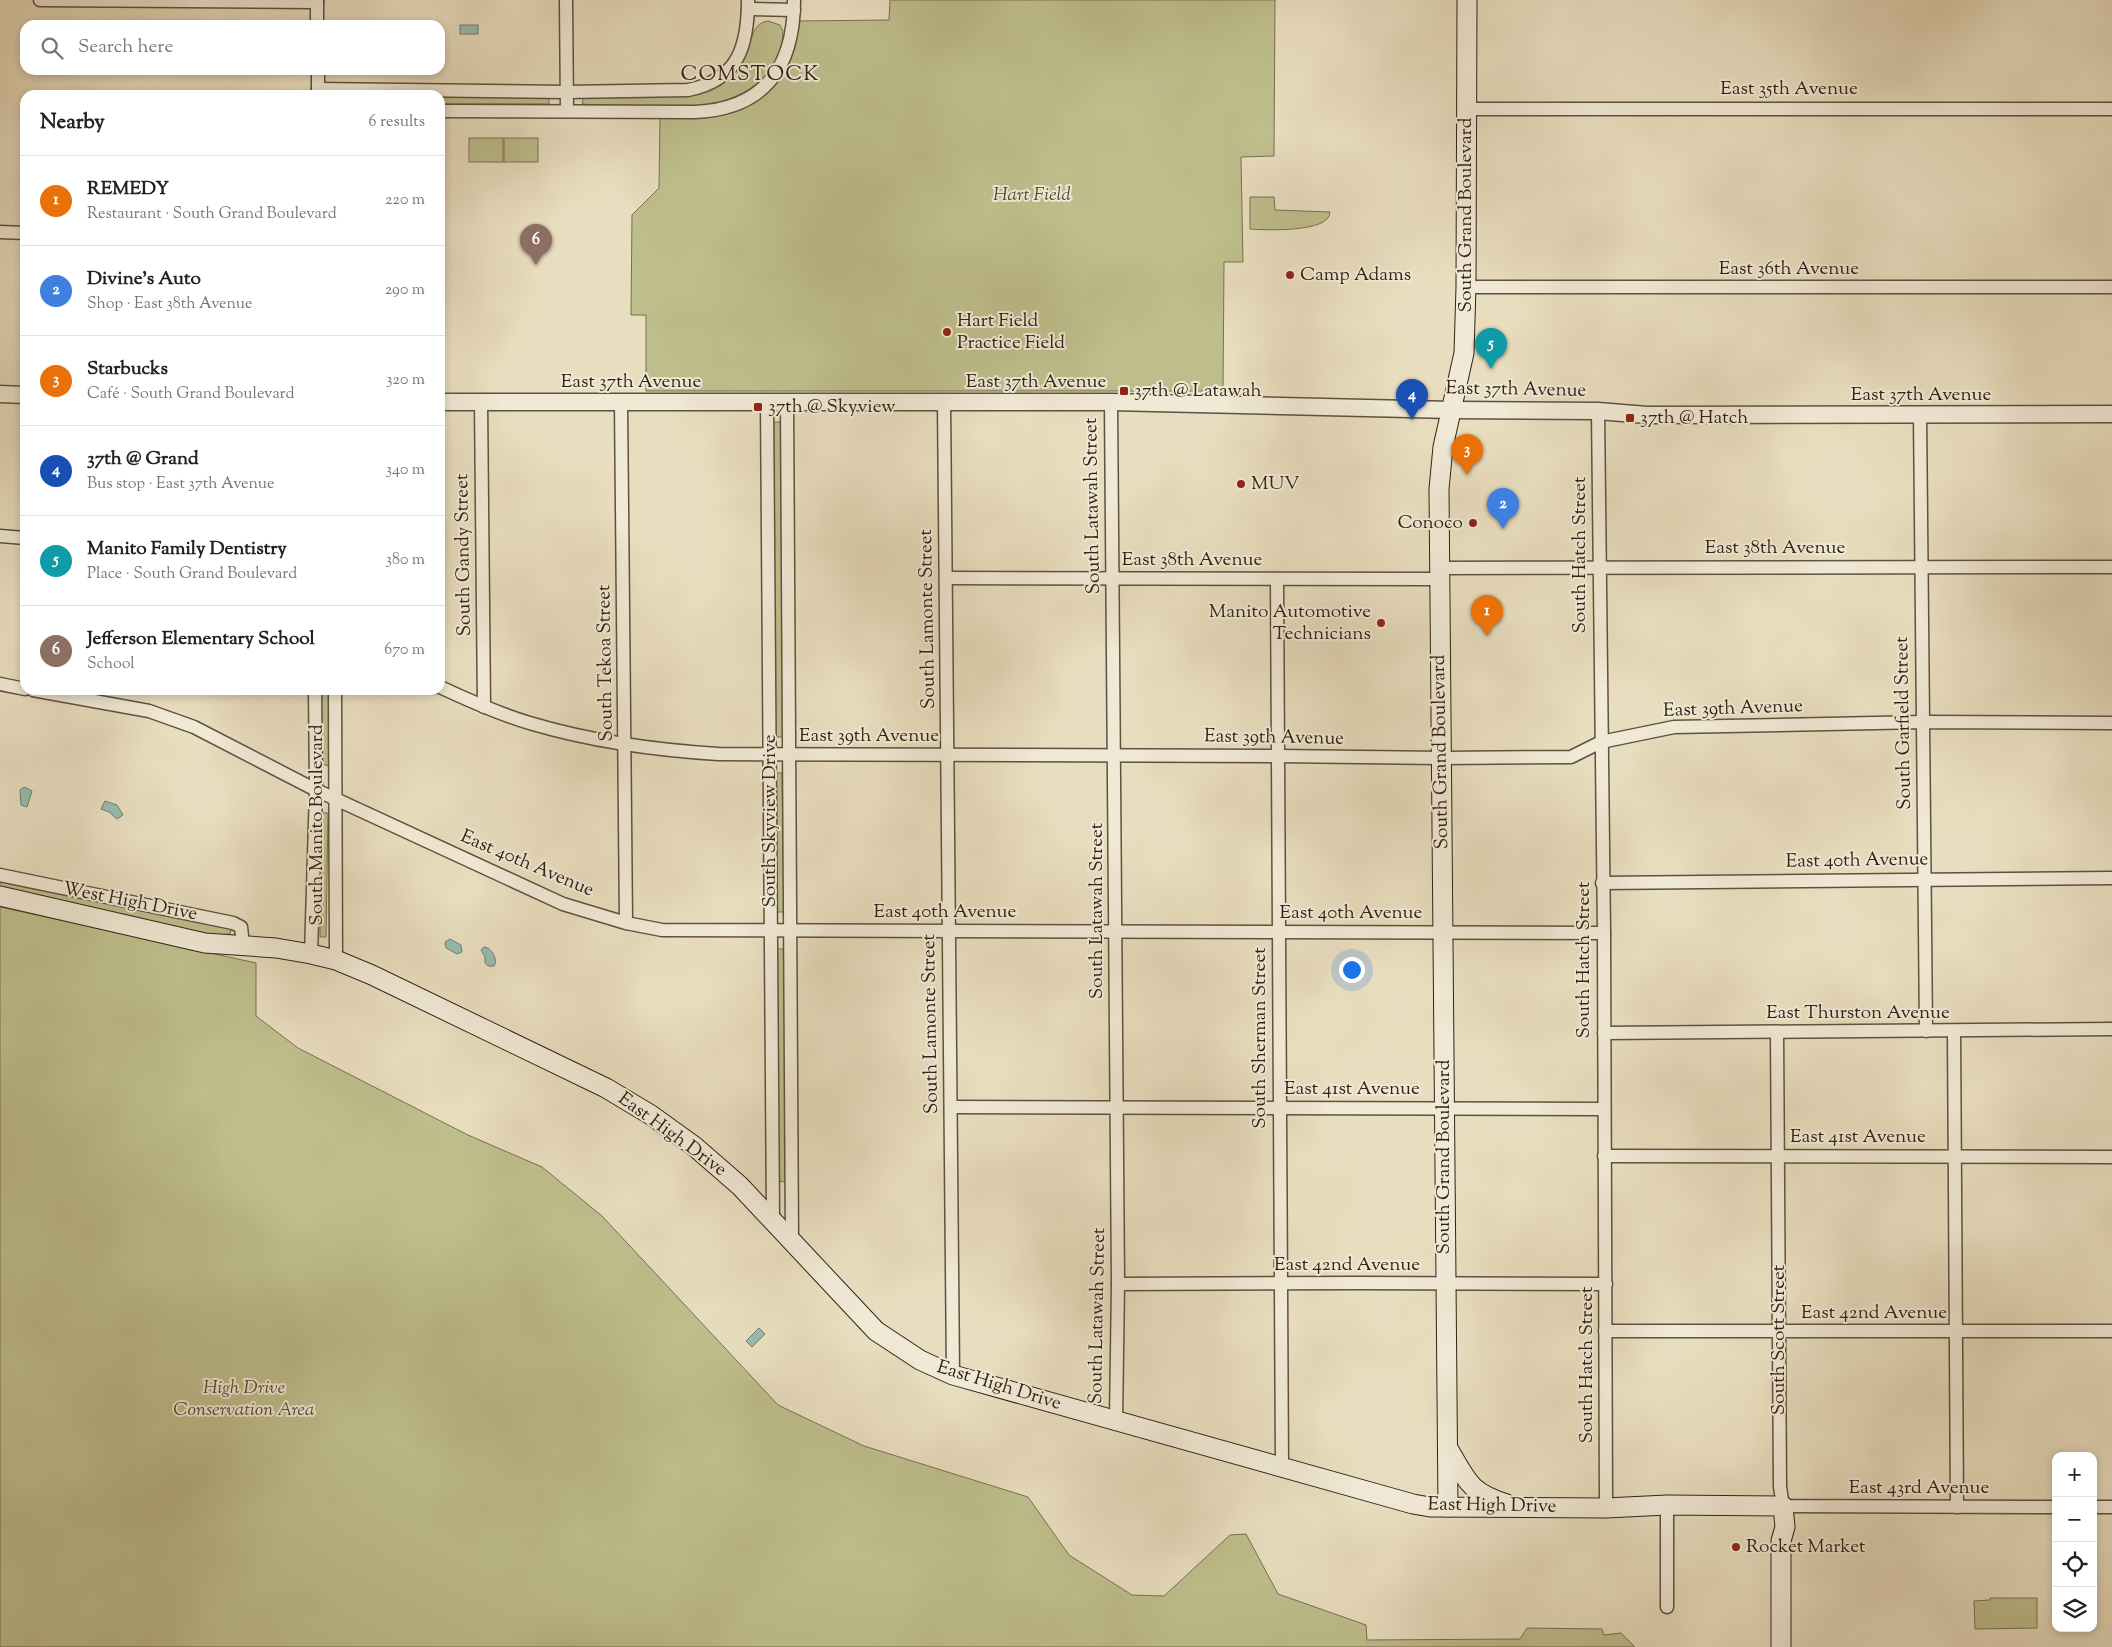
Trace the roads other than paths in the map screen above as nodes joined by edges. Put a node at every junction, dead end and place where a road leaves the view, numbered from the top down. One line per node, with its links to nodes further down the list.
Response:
1 (40, 0): 4 (street)
2 (566, 0): 11 (street)
3 (1467, 0): 12 (main road, South Grand Boulevard)
4 (317, 1): 7 (street)
5 (748, 5): 6 (street); 11 (street)
6 (794, 5): 15 (street)
7 (318, 20)
8 (318, 75): 9 (street)
9 (318, 90)
10 (445, 92): 11 (street)
11 (566, 92): 15 (street)
12 (1467, 109): 13 (street, East 35th Avenue); 18 (main road, South Grand Boulevard)
13 (2112, 109)
14 (445, 111): 15 (street)
15 (567, 111)
16 (0, 232): 17 (street)
17 (20, 233)
18 (1466, 287): 19 (street, East 36th Avenue); 29 (main road, South Grand Boulevard)
19 (2112, 288)
20 (0, 394): 21 (street)
21 (20, 394)
22 (787, 401): 26 (street, East 37th Avenue); 27 (street, East 37th Avenue); 54 (street, South Skyview Drive)
23 (445, 402): 24 (street, East 37th Avenue)
24 (481, 402): 25 (street, East 37th Avenue); 48 (street, South Gandy Street)
25 (622, 402): 26 (street, East 37th Avenue); 52 (street, South Tekoa Street)
26 (766, 402): 53 (street, South Skyview Drive)
27 (944, 402): 28 (street, East 37th Avenue); 39 (street, South Lamonte Street)
28 (1111, 402): 29 (street, East 37th Avenue); 40 (street, South Latawah Street)
29 (1452, 410): 30 (street, East 37th Avenue); 38 (main road, South Grand Boulevard)
30 (1598, 411): 31 (street, East 37th Avenue); 35 (street, South Hatch Street)
31 (1920, 414): 32 (street, East 37th Avenue); 36 (street, South Garfield Street)
32 (2112, 414)
33 (0, 536): 34 (street)
34 (20, 538)
35 (1599, 567): 36 (street, East 38th Avenue); 38 (street, East 38th Avenue); 51 (street, South Hatch Street)
36 (1920, 567): 37 (street, East 38th Avenue); 49 (street, South Garfield Street)
37 (2112, 567)
38 (1439, 573): 41 (street, East 38th Avenue); 58 (main road, South Grand Boulevard)
39 (946, 578): 40 (street, East 38th Avenue); 55 (street, South Lamonte Street)
40 (1112, 579): 41 (street, East 38th Avenue); 56 (street, South Latawah Street)
41 (1277, 579): 57 (street, South Sherman Street)
42 (0, 684): 43 (street)
43 (20, 687)
44 (445, 689): 48 (street, East 39th Avenue)
45 (60, 695): 59 (street, East 40th Avenue)
46 (315, 695): 59 (street, South Manito Boulevard)
47 (335, 695): 60 (street, South Manito Boulevard)
48 (484, 706): 52 (street, East 39th Avenue)
49 (1924, 722): 50 (street, East 39th Avenue); 51 (street, East 39th Avenue); 63 (street, South Garfield Street)
50 (2112, 723)
51 (1601, 742): 58 (street, East 39th Avenue); 64 (street, South Hatch Street)
52 (625, 746): 53 (street, East 39th Avenue); 66 (street, South Tekoa Street)
53 (770, 755): 54 (street, East 39th Avenue); 70 (street, South Skyview Drive)
54 (789, 755): 55 (street, East 39th Avenue); 68 (street, South Skyview Drive)
55 (948, 755): 56 (street, East 39th Avenue); 67 (street, South Lamonte Street)
56 (1114, 755): 57 (street, East 39th Avenue); 71 (street, South Latawah Street)
57 (1278, 756): 58 (street, East 39th Avenue); 69 (street, South Sherman Street)
58 (1442, 758): 72 (main road, South Grand Boulevard)
59 (316, 790): 60 (street, East 40th Avenue); 75 (street, South Manito Boulevard)
60 (335, 797): 66 (street, East 40th Avenue); 76 (street, South Manito Boulevard)
61 (0, 876): 74 (street, West High Drive)
62 (2112, 878): 63 (street, East 40th Avenue)
63 (1925, 879): 64 (street, East 40th Avenue); 78 (street, South Garfield Street)
64 (1602, 883): 73 (street, South Hatch Street)
65 (0, 896): 74 (main road, West High Drive)
66 (626, 923): 70 (street, East 40th Avenue)
67 (949, 930): 68 (street, East 40th Avenue); 71 (street, East 40th Avenue); 82 (street, South Lamonte Street)
68 (790, 931): 70 (street, East 40th Avenue); 92 (street, South Skyview Drive)
69 (1278, 931): 71 (street, East 40th Avenue); 72 (street, East 40th Avenue); 84 (street, South Sherman Street)
70 (770, 932): 91 (street, South Skyview Drive)
71 (1116, 932): 83 (street, South Latawah Street)
72 (1443, 932): 73 (street, East 40th Avenue); 85 (main road, South Grand Boulevard)
73 (1604, 933): 81 (street, South Hatch Street)
74 (243, 946): 75 (main road, West High Drive)
75 (311, 954): 76 (main road, West High Drive)
76 (336, 960): 91 (main road, East High Drive)
77 (2112, 1029): 79 (street, East Thurston Avenue)
78 (1926, 1031): 79 (street, East Thurston Avenue); 80 (street, East Thurston Avenue)
79 (1954, 1031): 89 (street)
80 (1777, 1032): 81 (street, East Thurston Avenue); 88 (street, South Scott Street)
81 (1604, 1033): 86 (street, South Hatch Street)
82 (951, 1107): 83 (street, East 41st Avenue); 101 (street, South Lamonte Street)
83 (1116, 1107): 84 (street, East 41st Avenue); 94 (street, South Latawah Street)
84 (1279, 1108): 85 (street, East 41st Avenue); 95 (street, South Sherman Street)
85 (1444, 1108): 86 (street, East 41st Avenue); 93 (main road, South Grand Boulevard)
86 (1603, 1109): 87 (street, South Hatch Street)
87 (1604, 1156): 88 (street, East 41st Avenue); 96 (street, South Hatch Street)
88 (1778, 1156): 89 (street, East 41st Avenue); 98 (street, South Scott Street)
89 (1955, 1156): 90 (street, East 41st Avenue); 99 (street)
90 (2112, 1157)
91 (773, 1219): 92 (main road, East High Drive)
92 (792, 1240): 101 (main road, East High Drive)
93 (1445, 1283): 95 (street, East 42nd Avenue); 96 (street, East 42nd Avenue); 103 (main road, South Grand Boulevard)
94 (1118, 1284): 95 (street, East 42nd Avenue); 102 (street, South Latawah Street)
95 (1282, 1284): 104 (street, South Sherman Street)
96 (1606, 1284): 97 (street, South Hatch Street)
97 (1605, 1331): 98 (street, East 42nd Avenue); 114 (street, South Hatch Street)
98 (1779, 1331): 99 (street, East 42nd Avenue); 107 (street, South Scott Street)
99 (1957, 1331): 100 (street, East 42nd Avenue); 109 (street)
100 (2112, 1331)
101 (953, 1375): 102 (main road, East High Drive)
102 (1116, 1421): 104 (main road, East High Drive)
103 (1447, 1448): 108 (main road, South Grand Boulevard); 113 (main road)
104 (1282, 1467): 108 (main road, East High Drive)
105 (1667, 1505): 106 (main road, East High Drive); 114 (main road, East High Drive); 116 (street)
106 (1736, 1505): 107 (main road, East High Drive); 115 (main road)
107 (1783, 1506): 109 (street, East 43rd Avenue); 115 (main road, South Scott Street)
108 (1448, 1507): 113 (main road, East High Drive)
109 (1958, 1507): 110 (street, East 43rd Avenue)
110 (2052, 1507)
111 (2097, 1507): 112 (street)
112 (2112, 1507)
113 (1517, 1508): 114 (main road, East High Drive)
114 (1606, 1508)
115 (1781, 1542): 117 (main road, South Scott Street)
116 (1668, 1607)
117 (1781, 1647)

